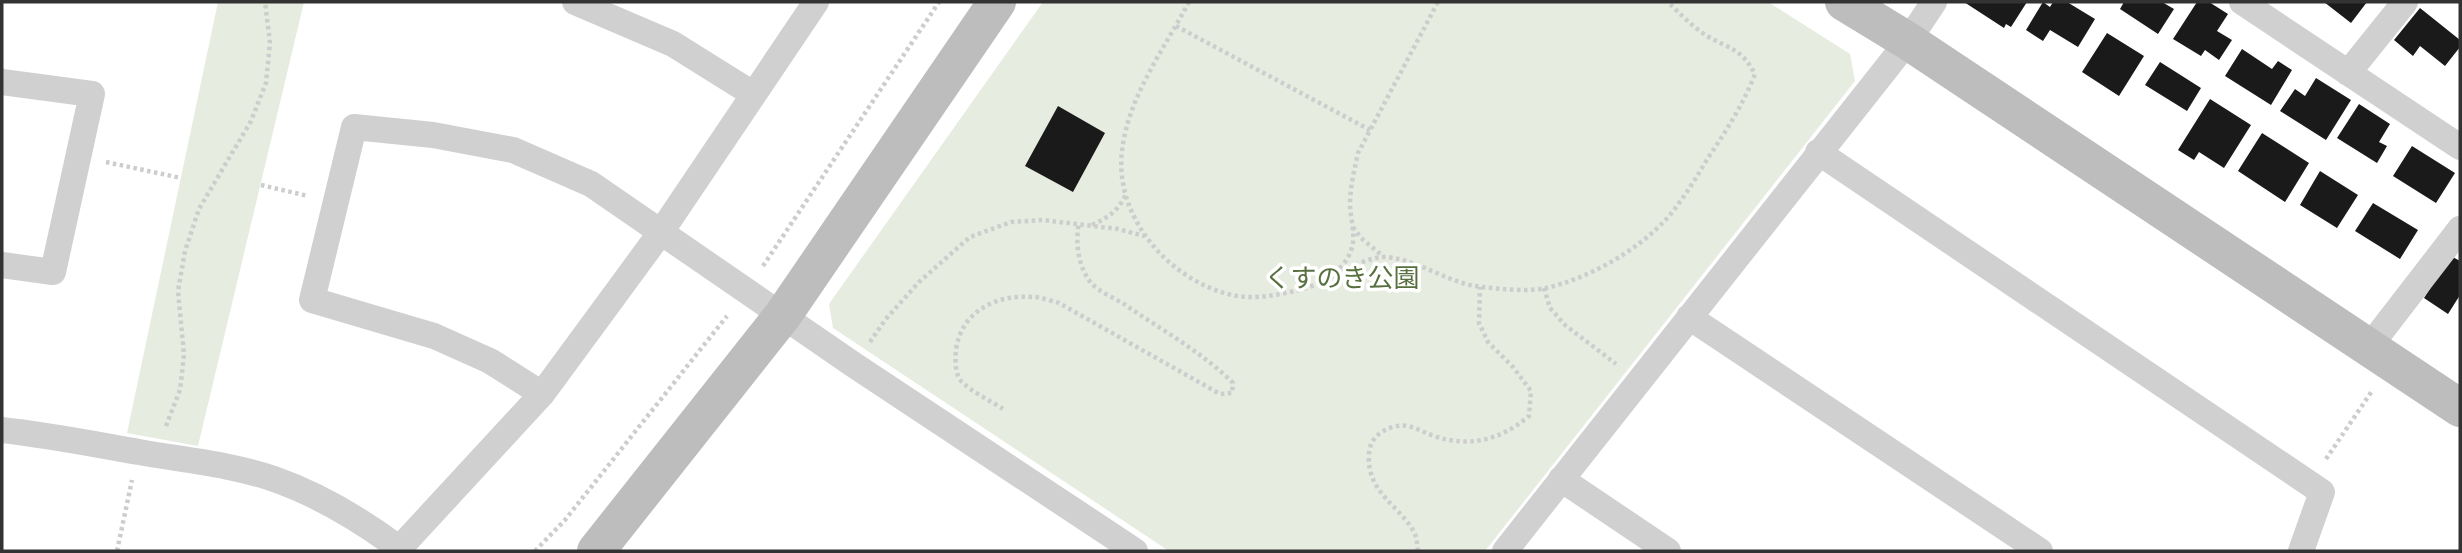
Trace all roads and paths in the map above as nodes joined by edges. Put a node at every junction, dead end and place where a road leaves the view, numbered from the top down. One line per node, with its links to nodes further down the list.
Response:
1 (265, 2): 46 (path)
2 (575, 2): 16 (street)
3 (816, 2): 16 (street)
4 (997, 2): 36 (street)
5 (1189, 2): 12 (path)
6 (1438, 2): 17 (path)
7 (1668, 2): 35 (path)
8 (1844, 2): 13 (street)
9 (1934, 2): 13 (street)
10 (2242, 2): 14 (street)
11 (2405, 2): 14 (street)
12 (1176, 26): 17 (path); 23 (path)
13 (1908, 41): 19 (street); 38 (street)
14 (2348, 73): 18 (street)
15 (2, 82): 20 (street)
16 (753, 94): 29 (street)
17 (1370, 130): 27 (path)
18 (2460, 147)
19 (1818, 152): 37 (street); 48 (street)
20 (79, 156): 21 (path); 32 (street)
21 (181, 178)
22 (261, 185): 24 (path)
23 (1126, 193): 26 (path); 30 (path)
24 (335, 202): 29 (street); 42 (street)
25 (1079, 223): 26 (path); 39 (path); 44 (path)
26 (1091, 225): 30 (path)
27 (1353, 226): 31 (path); 33 (path)
28 (2460, 229): 38 (street)
29 (661, 232): 36 (street); 42 (street)
30 (1144, 236): 33 (path)
31 (1384, 257): 33 (path); 34 (path)
32 (2, 265)
33 (1326, 279)
34 (1480, 287): 35 (path); 53 (path)
35 (1544, 288): 40 (path)
36 (783, 315): 39 (street); 51 (street)
37 (1689, 317): 40 (street); 56 (street)
38 (2369, 347): 43 (street)
39 (854, 365): 52 (street)
40 (1639, 380): 47 (street)
41 (2374, 387): 48 (path)
42 (542, 394): 49 (street)
43 (2460, 408)
44 (1003, 409)
45 (2, 430): 46 (street)
46 (138, 452): 49 (street); 50 (path)
47 (1561, 479): 54 (street); 55 (street)
48 (2309, 483): 57 (street)
49 (398, 550)
50 (117, 551)
51 (596, 551)
52 (1135, 551)
53 (1418, 551)
54 (1505, 551)
55 (1668, 551)
56 (2040, 551)
57 (2301, 551)

